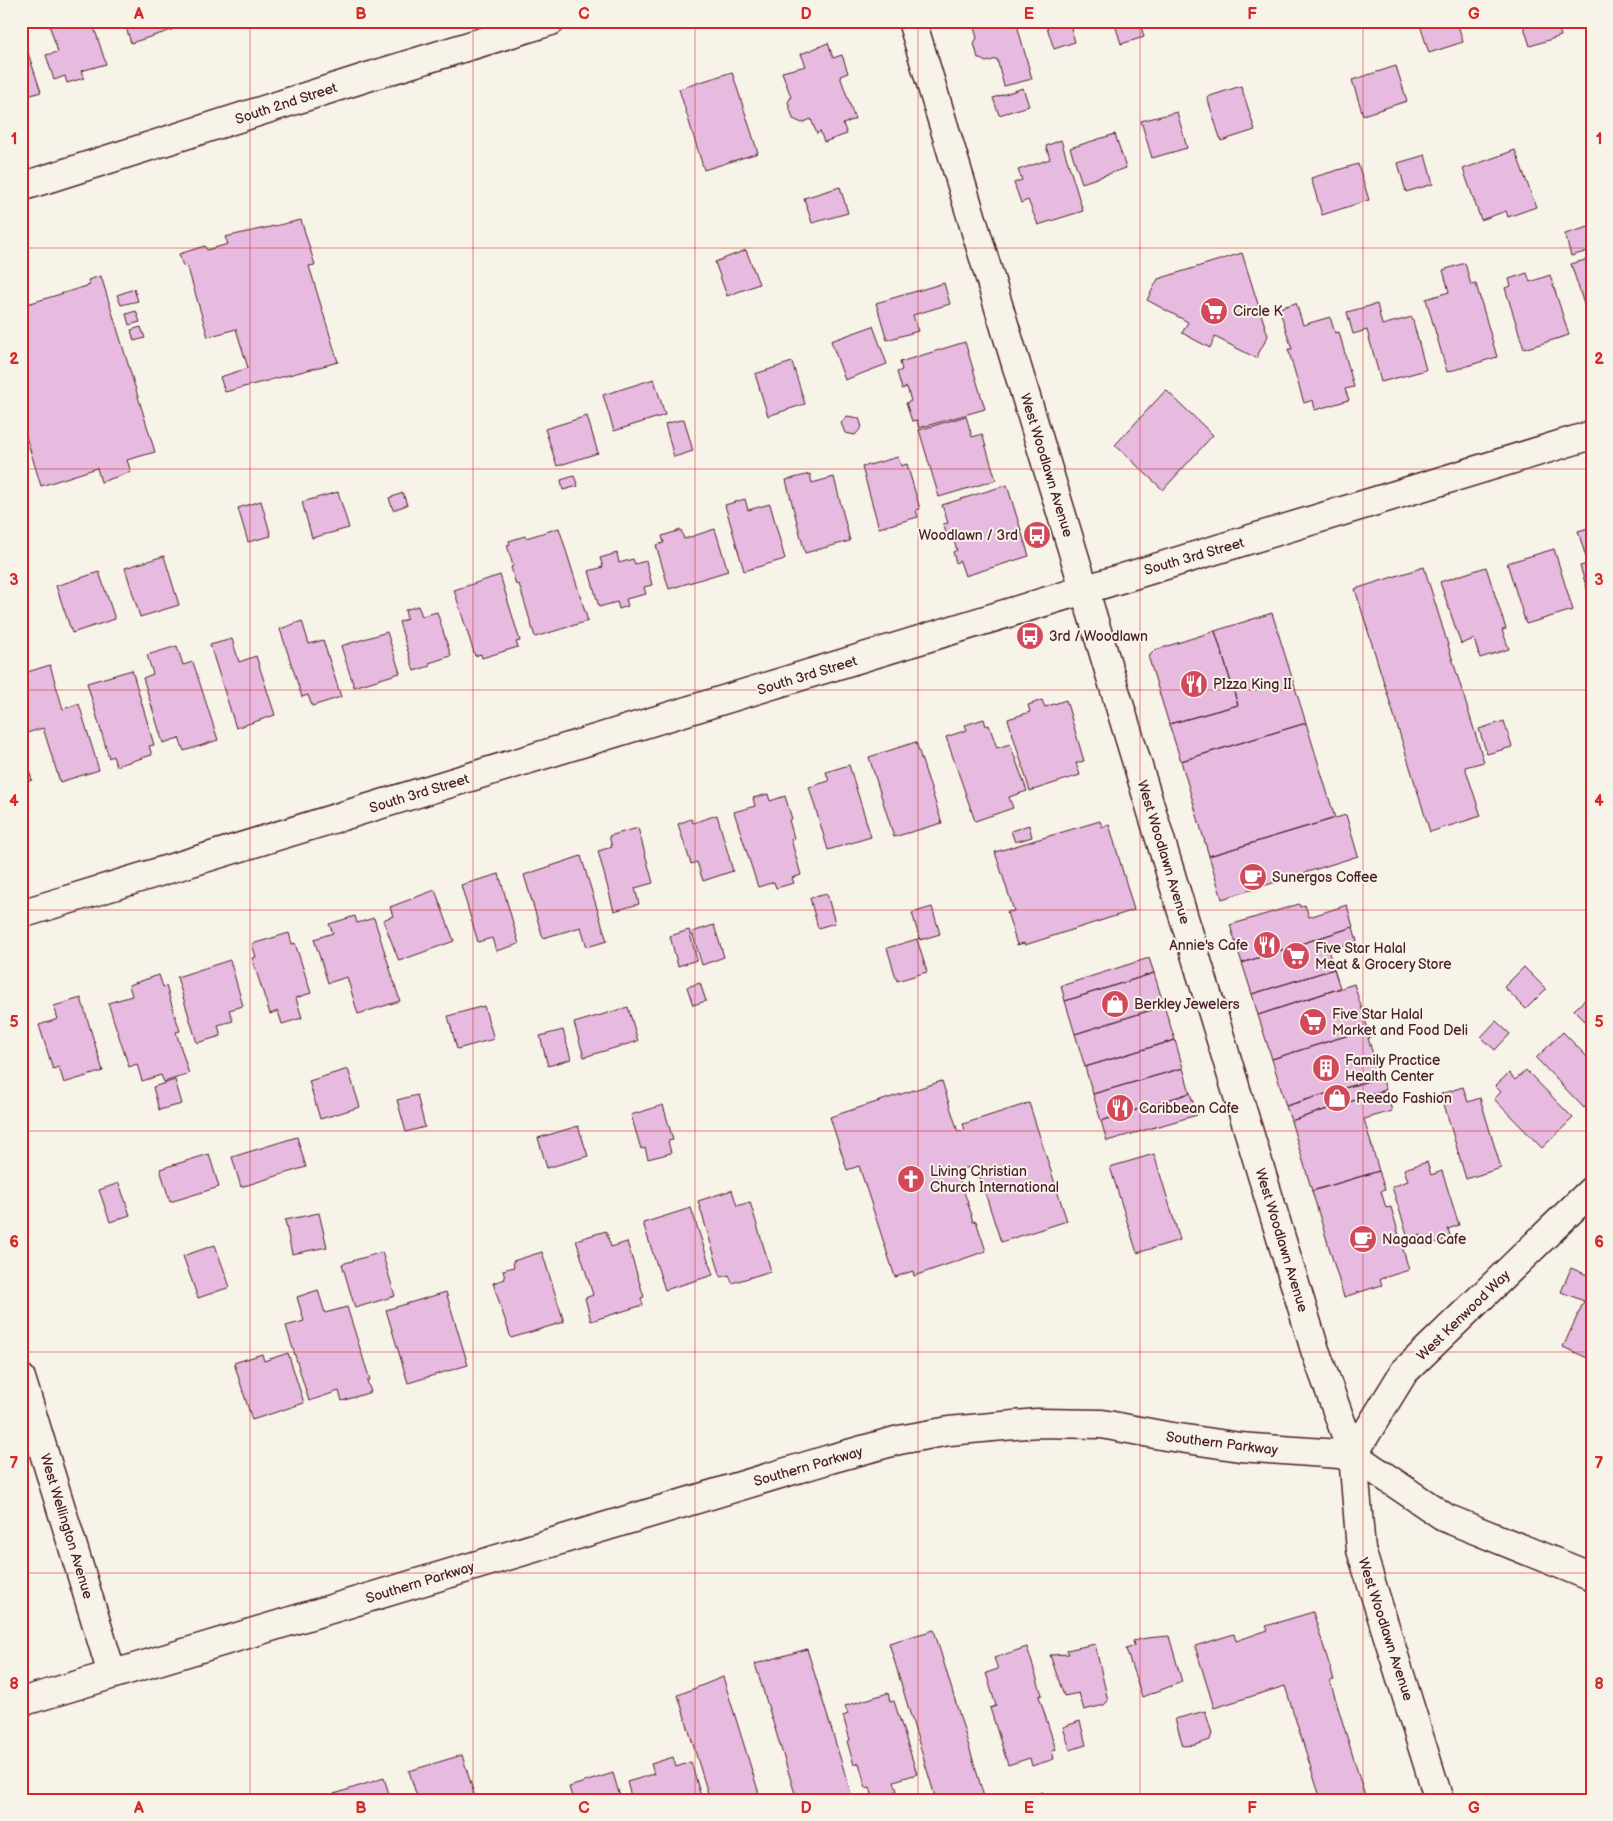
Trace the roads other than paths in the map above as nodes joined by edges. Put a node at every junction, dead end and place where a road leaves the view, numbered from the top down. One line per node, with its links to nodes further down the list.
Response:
1 (551, 21): 3 (main road, South 2nd Street)
2 (912, 21): 5 (main road, West Woodlawn Avenue)
3 (21, 187)
4 (1592, 435): 5 (main road, South 3rd Street)
5 (1084, 589): 6 (main road, South 3rd Street); 9 (main road, West Woodlawn Avenue)
6 (21, 914)
7 (1592, 1190): 9 (main road, West Kenwood Way)
8 (21, 1378): 11 (main road, West Wellington Avenue)
9 (1353, 1455): 10 (main road); 11 (main road, Southern Parkway); 13 (main road, West Woodlawn Avenue)
10 (1592, 1577)
11 (112, 1674): 12 (main road, Southern Parkway)
12 (21, 1702)
13 (1439, 1800)

